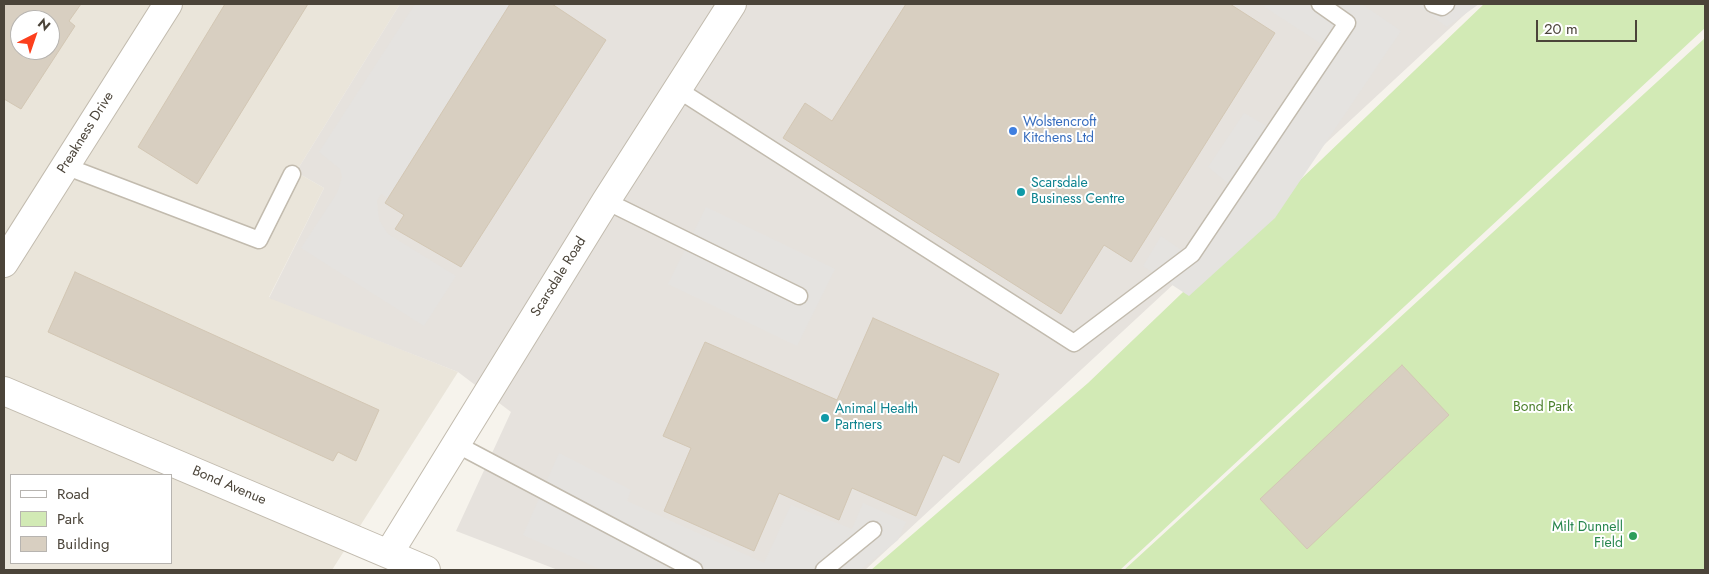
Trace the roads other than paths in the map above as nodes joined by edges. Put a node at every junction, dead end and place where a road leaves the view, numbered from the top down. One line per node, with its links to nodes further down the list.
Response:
1 (168, 4): 7 (street, Preakness Drive)
2 (732, 4): 6 (street, Scarsdale Road)
3 (1320, 4): 6 (lane)
4 (1434, 4): 5 (lane)
5 (1446, 4)
6 (677, 89): 9 (street, Scarsdale Road)
7 (65, 166): 8 (lane); 10 (street, Preakness Drive)
8 (292, 174)
9 (606, 201): 11 (lane); 13 (street, Scarsdale Road)
10 (4, 263)
11 (799, 296)
12 (4, 392): 15 (street, Bond Avenue)
13 (456, 444): 15 (street, Scarsdale Road); 17 (lane)
14 (873, 530): 18 (lane)
15 (389, 553): 16 (street, Bond Avenue)
16 (426, 570)
17 (694, 570)
18 (824, 570)

